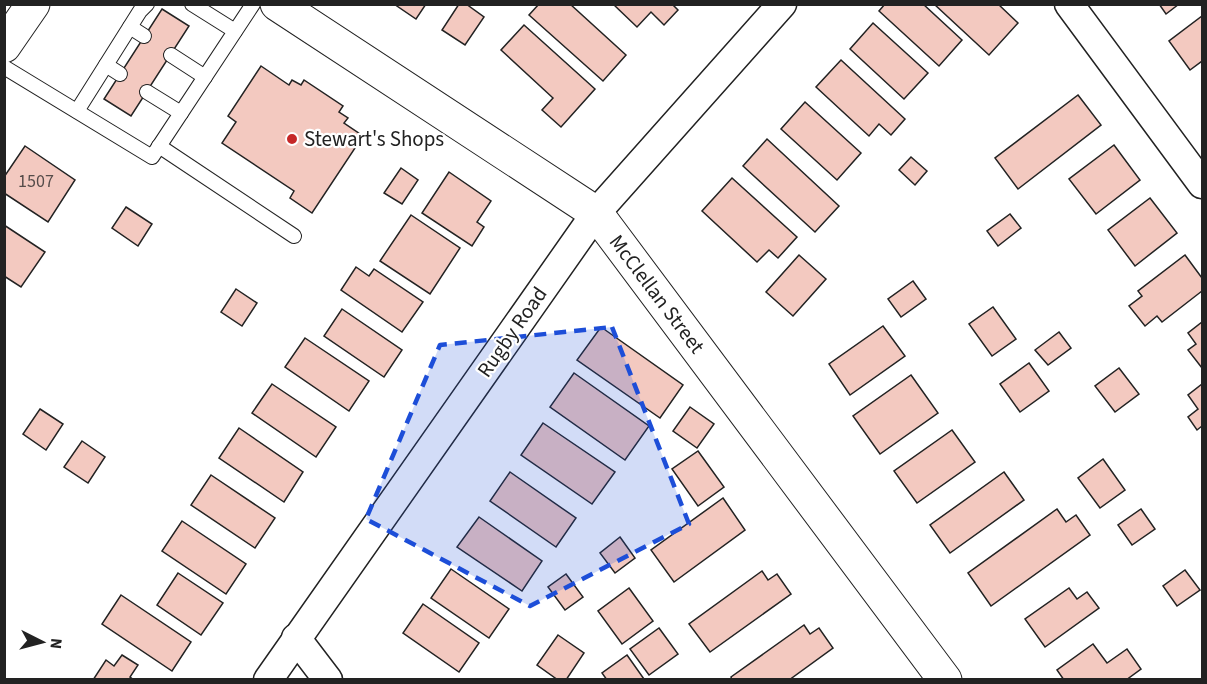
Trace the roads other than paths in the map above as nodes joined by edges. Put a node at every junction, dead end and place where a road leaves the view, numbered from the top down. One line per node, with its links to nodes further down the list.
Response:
1 (33, 4): 11 (street)
2 (147, 4): 8 (lane)
3 (192, 4): 9 (lane)
4 (253, 4): 9 (lane)
5 (277, 4): 22 (street, McClellan Street)
6 (783, 4): 22 (street, Rugby Road)
7 (1069, 4): 21 (street)
8 (130, 27): 10 (lane); 13 (lane)
9 (236, 31): 16 (lane)
10 (144, 36)
11 (4, 45)
12 (171, 55): 16 (lane)
13 (106, 64): 15 (lane); 18 (lane)
14 (4, 67): 18 (lane)
15 (120, 74)
16 (205, 77): 19 (lane)
17 (147, 92): 19 (lane)
18 (77, 111): 20 (lane)
19 (181, 113): 20 (lane)
20 (159, 146): 23 (lane)
21 (1203, 184)
22 (596, 213): 24 (street, Rugby Road); 27 (street, McClellan Street)
23 (294, 236)
24 (296, 638): 25 (street, Rugby Road); 26 (street)
25 (268, 680)
26 (328, 680)
27 (945, 680)

